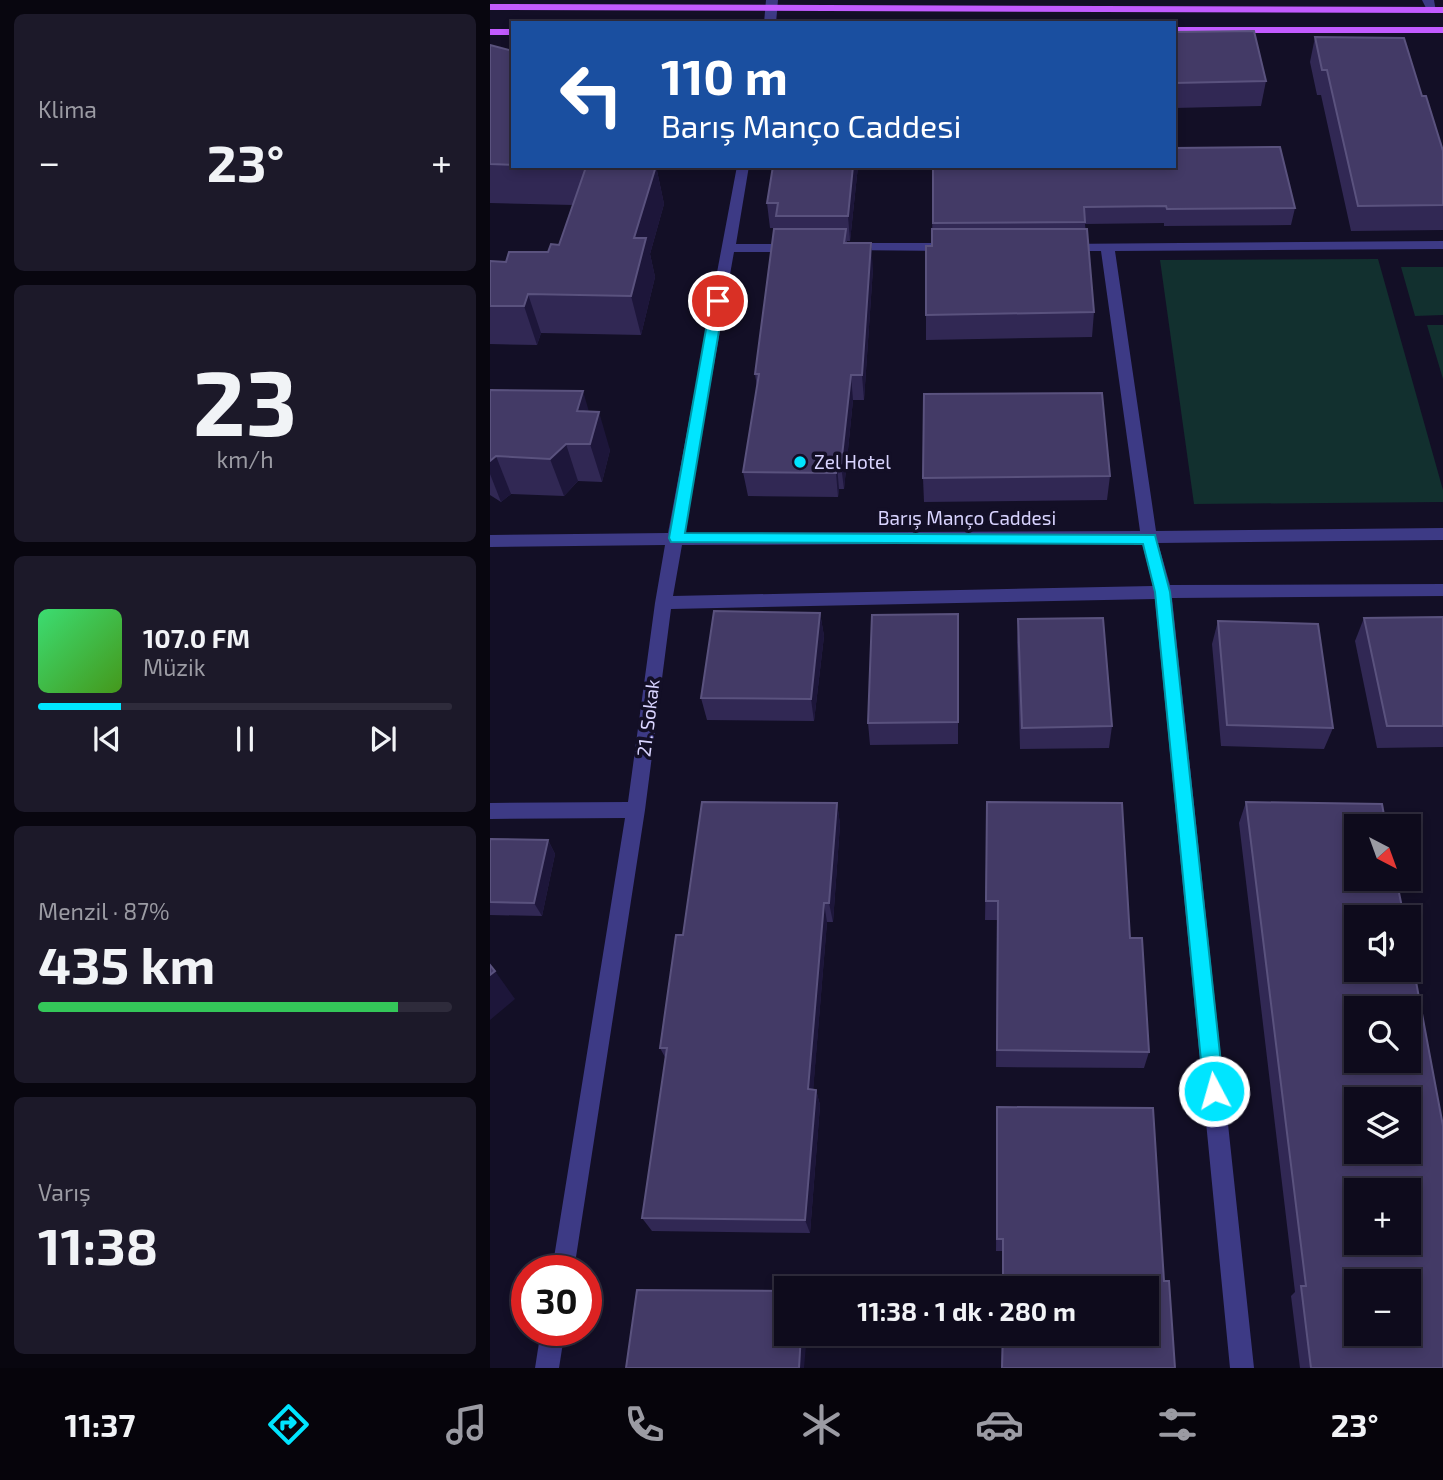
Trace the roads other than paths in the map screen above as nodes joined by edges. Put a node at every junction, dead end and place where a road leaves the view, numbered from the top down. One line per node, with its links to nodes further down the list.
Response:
1 (771, 5): 2 (main road); 3 (main road)
2 (490, 7)
3 (1434, 7)
4 (1176, 30): 5 (main road)
5 (1443, 30)
6 (490, 32): 7 (main road)
7 (511, 32)
8 (743, 168): 13 (street, 21. Sokak)
9 (1443, 245): 10 (street)
10 (1107, 246): 12 (street); 18 (street)
11 (958, 247): 15 (street)
12 (1053, 247)
13 (727, 248): 14 (street); 17 (street, 21. Sokak)
14 (809, 248)
15 (836, 248)
16 (1443, 534): 18 (street, Barış Manço Caddesi)
17 (676, 538): 18 (street, Barış Manço Caddesi); 19 (street, Barış Manço Caddesi); 22 (street, 21. Sokak)
18 (1149, 539): 21 (street)
19 (490, 541)
20 (1443, 590): 21 (street)
21 (1163, 592): 22 (street); 28 (street)
22 (663, 603): 23 (street, 21. Sokak)
23 (636, 810): 24 (street); 25 (street, 21. Sokak)
24 (490, 811)
25 (564, 1255)
26 (550, 1346): 27 (street)
27 (547, 1368)
28 (1242, 1368)

